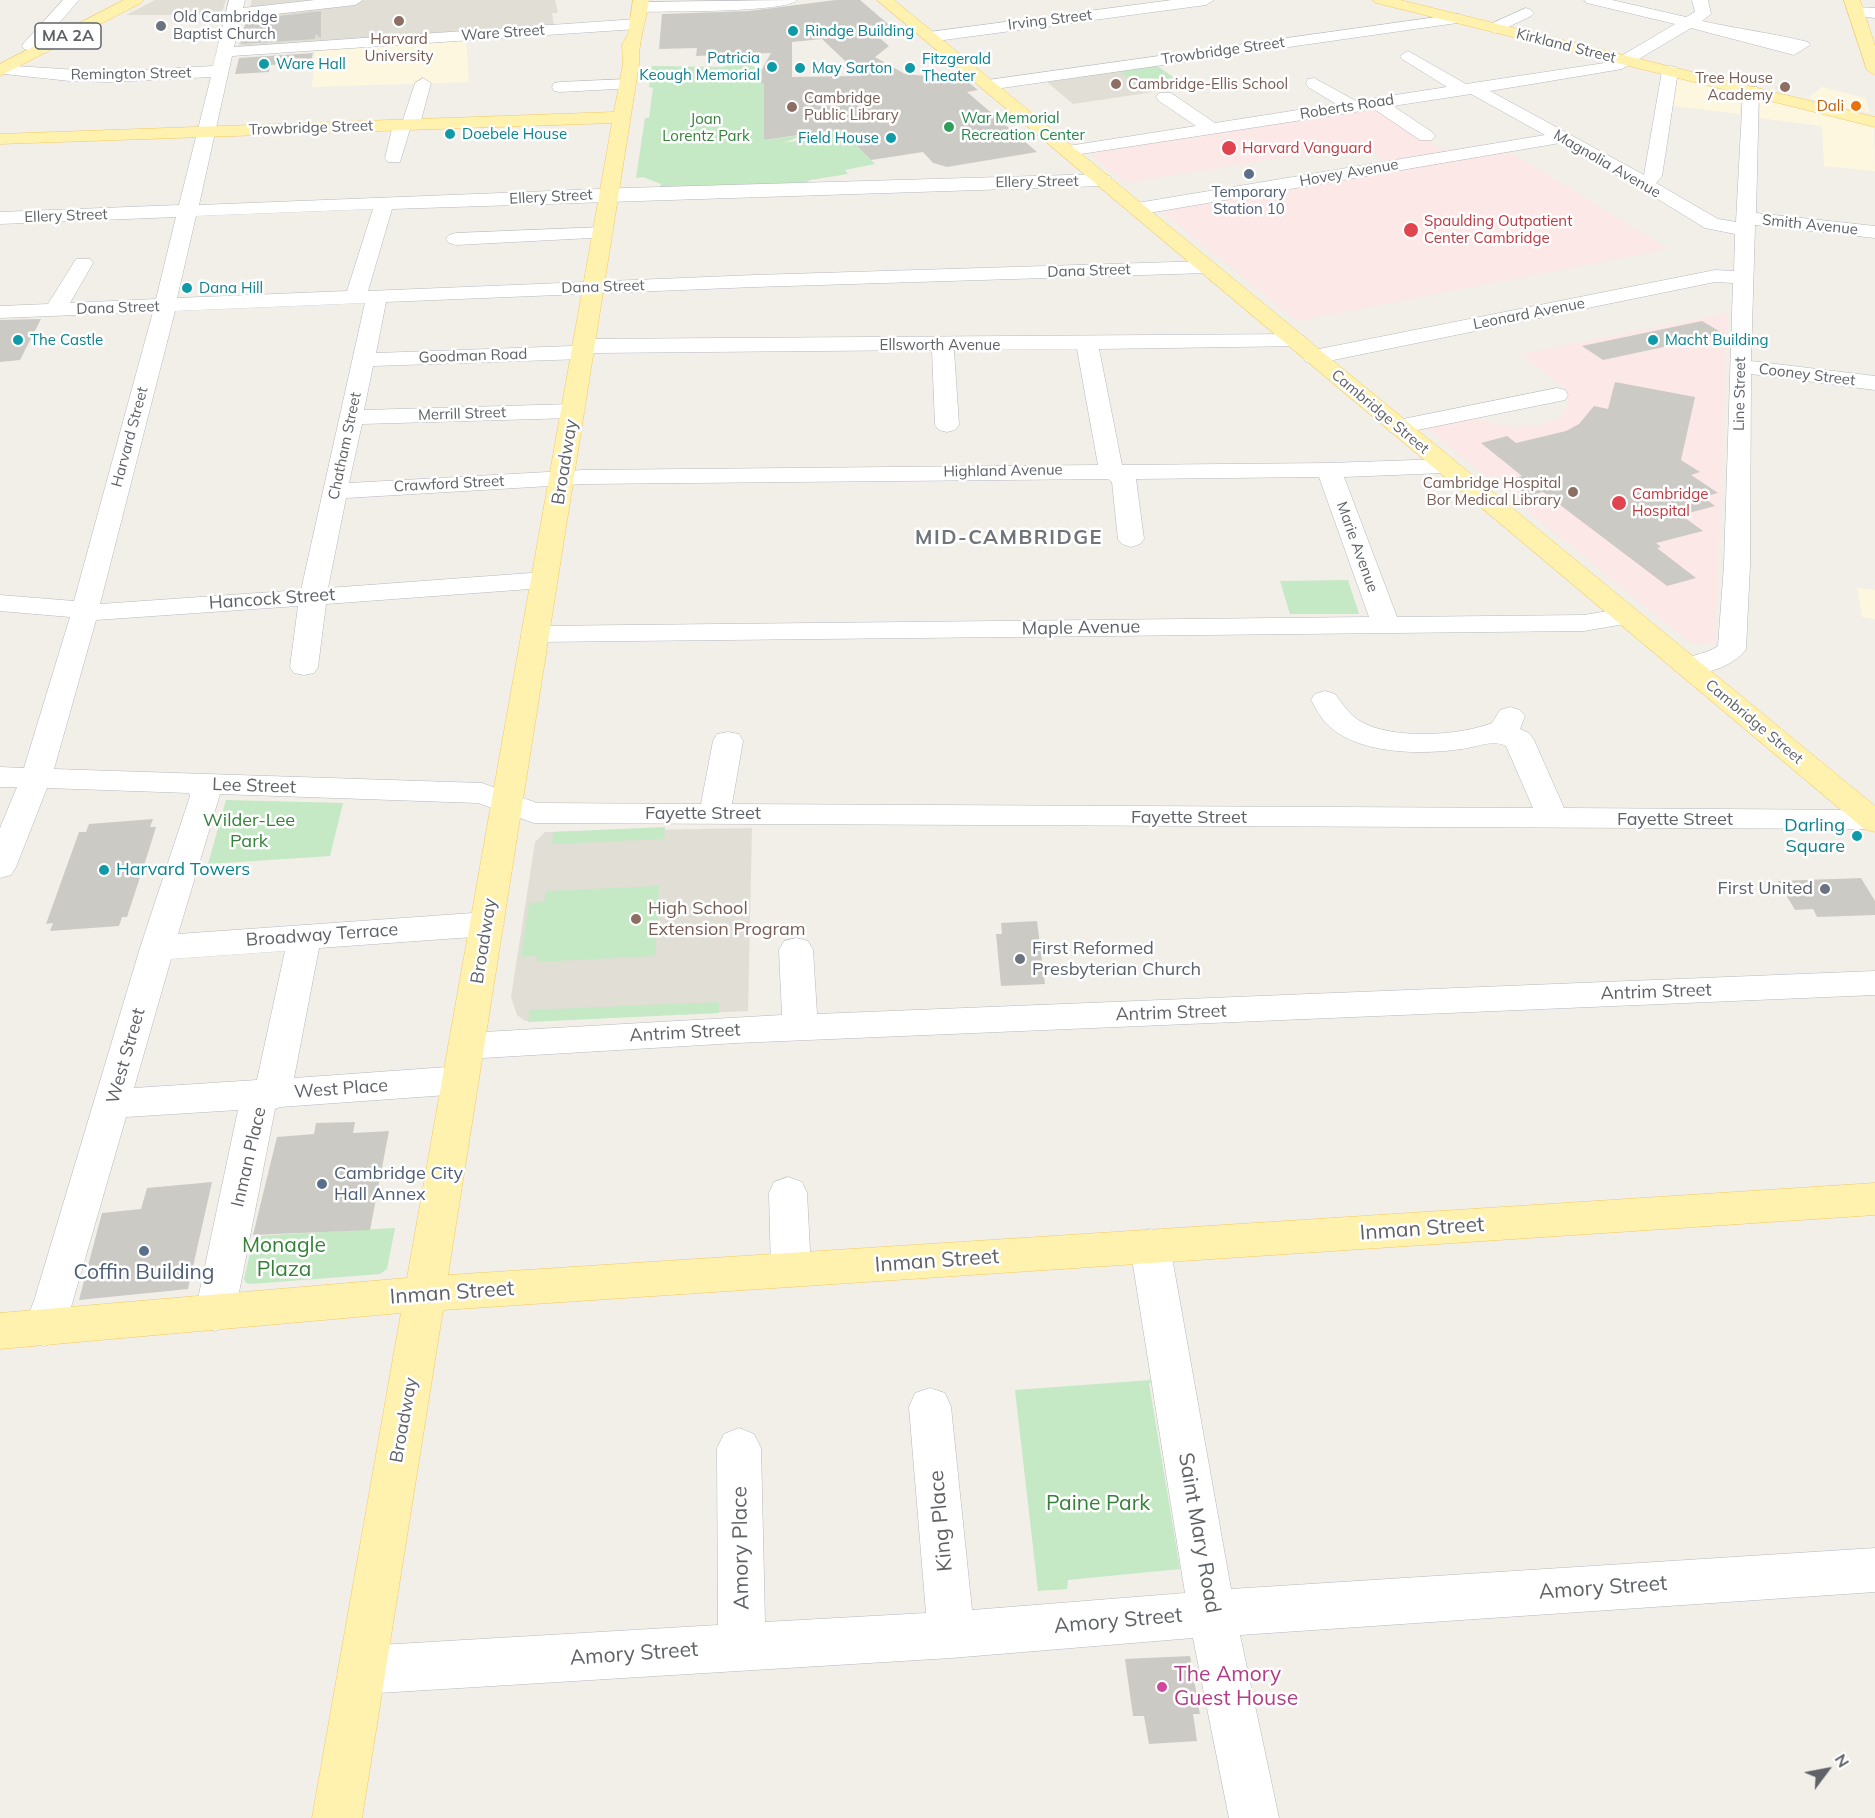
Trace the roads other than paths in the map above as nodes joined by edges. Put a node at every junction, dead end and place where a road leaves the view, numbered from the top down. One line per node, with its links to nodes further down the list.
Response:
1 (71, 0): 24 (street)
2 (136, 0): 24 (main road, MA 2A)
3 (355, 0): 14 (street)
4 (789, 0): 11 (street)
5 (885, 0): 23 (main road, Cambridge Street)
6 (1092, 0): 15 (street)
7 (1206, 0): 15 (street, Irving Street)
8 (1381, 0): 18 (main road, Kirkland Street)
9 (1592, 0): 20 (street)
10 (1700, 0): 20 (street)
11 (641, 4): 25 (main road, Broadway)
12 (1023, 6): 19 (street)
13 (1854, 6): 17 (street); 29 (main road)
14 (235, 7): 28 (street, Harvard Street)
15 (1110, 12): 19 (street, Irving Street)
16 (1526, 13): 21 (street)
17 (1875, 13)
18 (1458, 19): 21 (main road, Kirkland Street); 34 (street, Trowbridge Street)
19 (1043, 21): 23 (street, Irving Street)
20 (1691, 23): 22 (street); 27 (street, Roberts Road)
21 (1494, 28): 27 (main road, Kirkland Street)
22 (1750, 36)
23 (929, 37): 34 (main road, Cambridge Street)
24 (42, 49): 30 (main road, MA 2A)
25 (633, 52): 28 (street, Ware Street); 35 (street); 41 (main road, Broadway)
26 (1408, 56): 36 (street, Magnolia Avenue)
27 (1626, 60): 31 (main road, Kirkland Street); 36 (street, Roberts Road)
28 (224, 62): 30 (street, Remington Street); 47 (street, Harvard Street)
29 (1874, 65)
30 (2, 70)
31 (1670, 71): 37 (main road, Kirkland Street); 55 (street)
32 (423, 83): 44 (street)
33 (1314, 83): 40 (street)
34 (988, 85): 51 (main road, Cambridge Street)
35 (560, 87)
36 (1468, 89): 39 (street, Roberts Road); 42 (street, Magnolia Avenue)
37 (1751, 91): 43 (main road, Kirkland Street); 62 (street, Line Street)
38 (1165, 97): 46 (street)
39 (1377, 103): 40 (street, Roberts Road); 48 (street)
40 (1353, 107): 46 (street, Roberts Road)
41 (622, 117): 44 (main road, Trowbridge Street); 56 (main road, Broadway)
42 (1529, 120): 45 (street); 50 (street, Magnolia Avenue)
43 (1875, 122)
44 (407, 124): 47 (main road, Trowbridge Street); 52 (street)
45 (1500, 124)
46 (1211, 128): 51 (street, Roberts Road)
47 (205, 132): 49 (main road, Trowbridge Street); 60 (street, Harvard Street)
48 (1426, 136)
49 (0, 138)
50 (1561, 138): 55 (street, Magnolia Avenue); 59 (street, Hovey Avenue)
51 (1068, 151): 53 (main road, Cambridge Street)
52 (394, 158)
53 (1103, 180): 56 (street, Ellery Street); 59 (main road, Cambridge Street)
54 (352, 182): 58 (street)
55 (1645, 183): 62 (street, Magnolia Avenue)
56 (609, 194): 57 (street, Ellery Street); 64 (main road, Broadway)
57 (384, 204): 58 (street, Ellery Street); 70 (street, Chatham Street)
58 (344, 205): 60 (street, Ellery Street)
59 (1137, 209): 67 (main road, Cambridge Street)
60 (189, 211): 61 (street, Ellery Street); 71 (street, Harvard Street)
61 (0, 218)
62 (1745, 224): 63 (street, Smith Avenue); 68 (street, Line Street)
63 (1875, 231)
64 (603, 233): 65 (street); 69 (main road, Broadway)
65 (456, 239)
66 (82, 263): 72 (street)
67 (1207, 267): 69 (street, Dana Street); 74 (main road, Cambridge Street)
68 (1743, 278): 78 (street, Leonard Avenue); 80 (street, Line Street)
69 (594, 287): 70 (street, Dana Street); 77 (main road, Broadway)
70 (366, 296): 71 (street, Dana Street); 79 (street, Chatham Street)
71 (165, 306): 72 (street, Dana Street); 98 (street, Harvard Street)
72 (54, 310): 73 (street, Dana Street)
73 (0, 312)
74 (1296, 341): 75 (street, Ellsworth Avenue); 78 (main road, Cambridge Street)
75 (1087, 344): 76 (street, Ellsworth Avenue); 90 (street)
76 (943, 345): 77 (street, Ellsworth Avenue); 87 (street)
77 (583, 349): 79 (street, Goodman Road); 84 (main road, Broadway)
78 (1314, 357): 88 (main road, Cambridge Street)
79 (364, 360): 86 (street, Chatham Street)
80 (1740, 366): 81 (street, Cooney Street); 103 (street, Line Street)
81 (1848, 380): 82 (street, Cooney Street); 83 (street)
82 (1875, 383)
83 (1853, 403)
84 (573, 411): 86 (street, Merrill Street); 92 (main road, Broadway)
85 (1465, 414): 88 (street)
86 (351, 417): 93 (street, Chatham Street)
87 (947, 425)
88 (1398, 427): 89 (main road, Cambridge Street)
89 (1444, 466): 91 (street, Highland Avenue); 99 (main road, Cambridge Street)
90 (1111, 470): 91 (street, Highland Avenue); 92 (street, Highland Avenue); 94 (street)
91 (1329, 470): 100 (street, Marie Avenue)
92 (562, 477): 93 (street, Crawford Street); 95 (main road, Broadway)
93 (336, 490): 96 (street, Chatham Street)
94 (1131, 539)
95 (544, 580): 96 (street, Hancock Street); 101 (main road, Broadway)
96 (313, 596): 98 (street, Hancock Street); 102 (street, Chatham Street)
97 (0, 603): 98 (street, Hancock Street)
98 (84, 611): 107 (street, Harvard Street)
99 (1626, 616): 100 (street, Maple Avenue); 103 (main road, Cambridge Street)
100 (1386, 624): 101 (street, Maple Avenue)
101 (535, 634): 109 (main road, Broadway)
102 (304, 667)
103 (1688, 667): 112 (main road, Cambridge Street)
104 (1326, 700): 111 (street)
105 (728, 741): 110 (street)
106 (0, 777): 107 (street, Lee Street)
107 (36, 778): 108 (street, Lee Street); 113 (street, Harvard Street)
108 (202, 784): 109 (street, Lee Street); 116 (street, West Street)
109 (507, 803): 110 (street, Fayette Street); 114 (main road, Broadway)
110 (715, 814): 111 (street, Fayette Street)
111 (1553, 819): 112 (street, Fayette Street)
112 (1874, 821)
113 (0, 867)
114 (487, 924): 115 (street, Broadway Terrace); 120 (main road, Broadway)
115 (305, 936): 116 (street, Broadway Terrace); 121 (street, Inman Place)
116 (157, 948): 122 (street, West Street)
117 (796, 950): 119 (street)
118 (1875, 983): 119 (street, Antrim Street)
119 (802, 1028): 120 (street, Antrim Street)
120 (464, 1063): 121 (street, West Place); 127 (main road, Broadway)
121 (272, 1094): 122 (street, West Place); 128 (street, Inman Place)
122 (113, 1101): 129 (street, West Street)
123 (788, 1193): 126 (street)
124 (1875, 1199): 125 (main road, Inman Street)
125 (1150, 1246): 126 (main road, Inman Street); 134 (street, Saint Mary Road)
126 (791, 1270): 127 (main road, Inman Street)
127 (425, 1294): 128 (main road, Inman Street); 137 (main road, Broadway)
128 (215, 1313): 129 (main road, Inman Street)
129 (44, 1328): 130 (main road, Inman Street)
130 (0, 1331)
131 (930, 1407): 135 (street, King Place)
132 (739, 1448): 136 (street, Amory Place)
133 (1875, 1570): 134 (street, Amory Street)
134 (1212, 1614): 135 (street, Amory Street); 139 (street, Saint Mary Road)
135 (951, 1635): 136 (street, Amory Street)
136 (742, 1647): 137 (street, Amory Street)
137 (362, 1670): 138 (main road, Broadway)
138 (337, 1818)
139 (1254, 1818)

